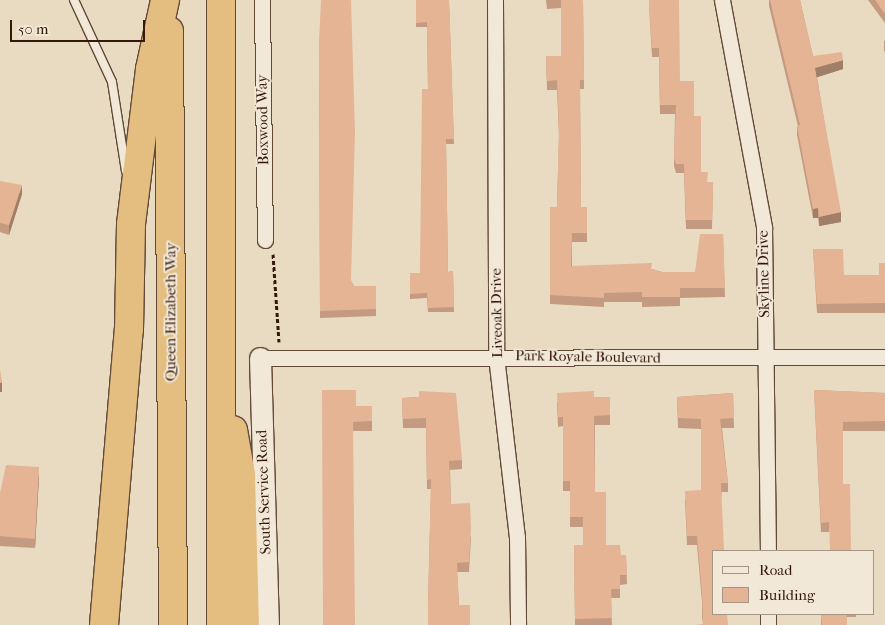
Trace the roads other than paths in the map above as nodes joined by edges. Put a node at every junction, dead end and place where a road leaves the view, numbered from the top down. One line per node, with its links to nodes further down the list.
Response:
1 (74, 0): 7 (lane)
2 (166, 0): 7 (highway); 16 (highway, Queen Elizabeth Way)
3 (221, 0): 9 (highway)
4 (262, 0): 8 (street, Boxwood Way)
5 (495, 0): 10 (street, Liveoak Drive)
6 (722, 0): 13 (street, Skyline Drive)
7 (131, 224): 15 (highway)
8 (265, 240)
9 (219, 346): 17 (highway); 18 (highway)
10 (496, 356): 12 (street, Park Royale Boulevard); 13 (street, Park Royale Boulevard); 20 (street, Liveoak Drive)
11 (885, 357): 13 (street, Park Royale Boulevard)
12 (270, 358): 19 (main road, South Service Road)
13 (766, 360): 14 (street, Skyline Drive)
14 (768, 550)
15 (104, 625)
16 (173, 625)
17 (221, 625)
18 (245, 625)
19 (268, 625)
20 (518, 625)

